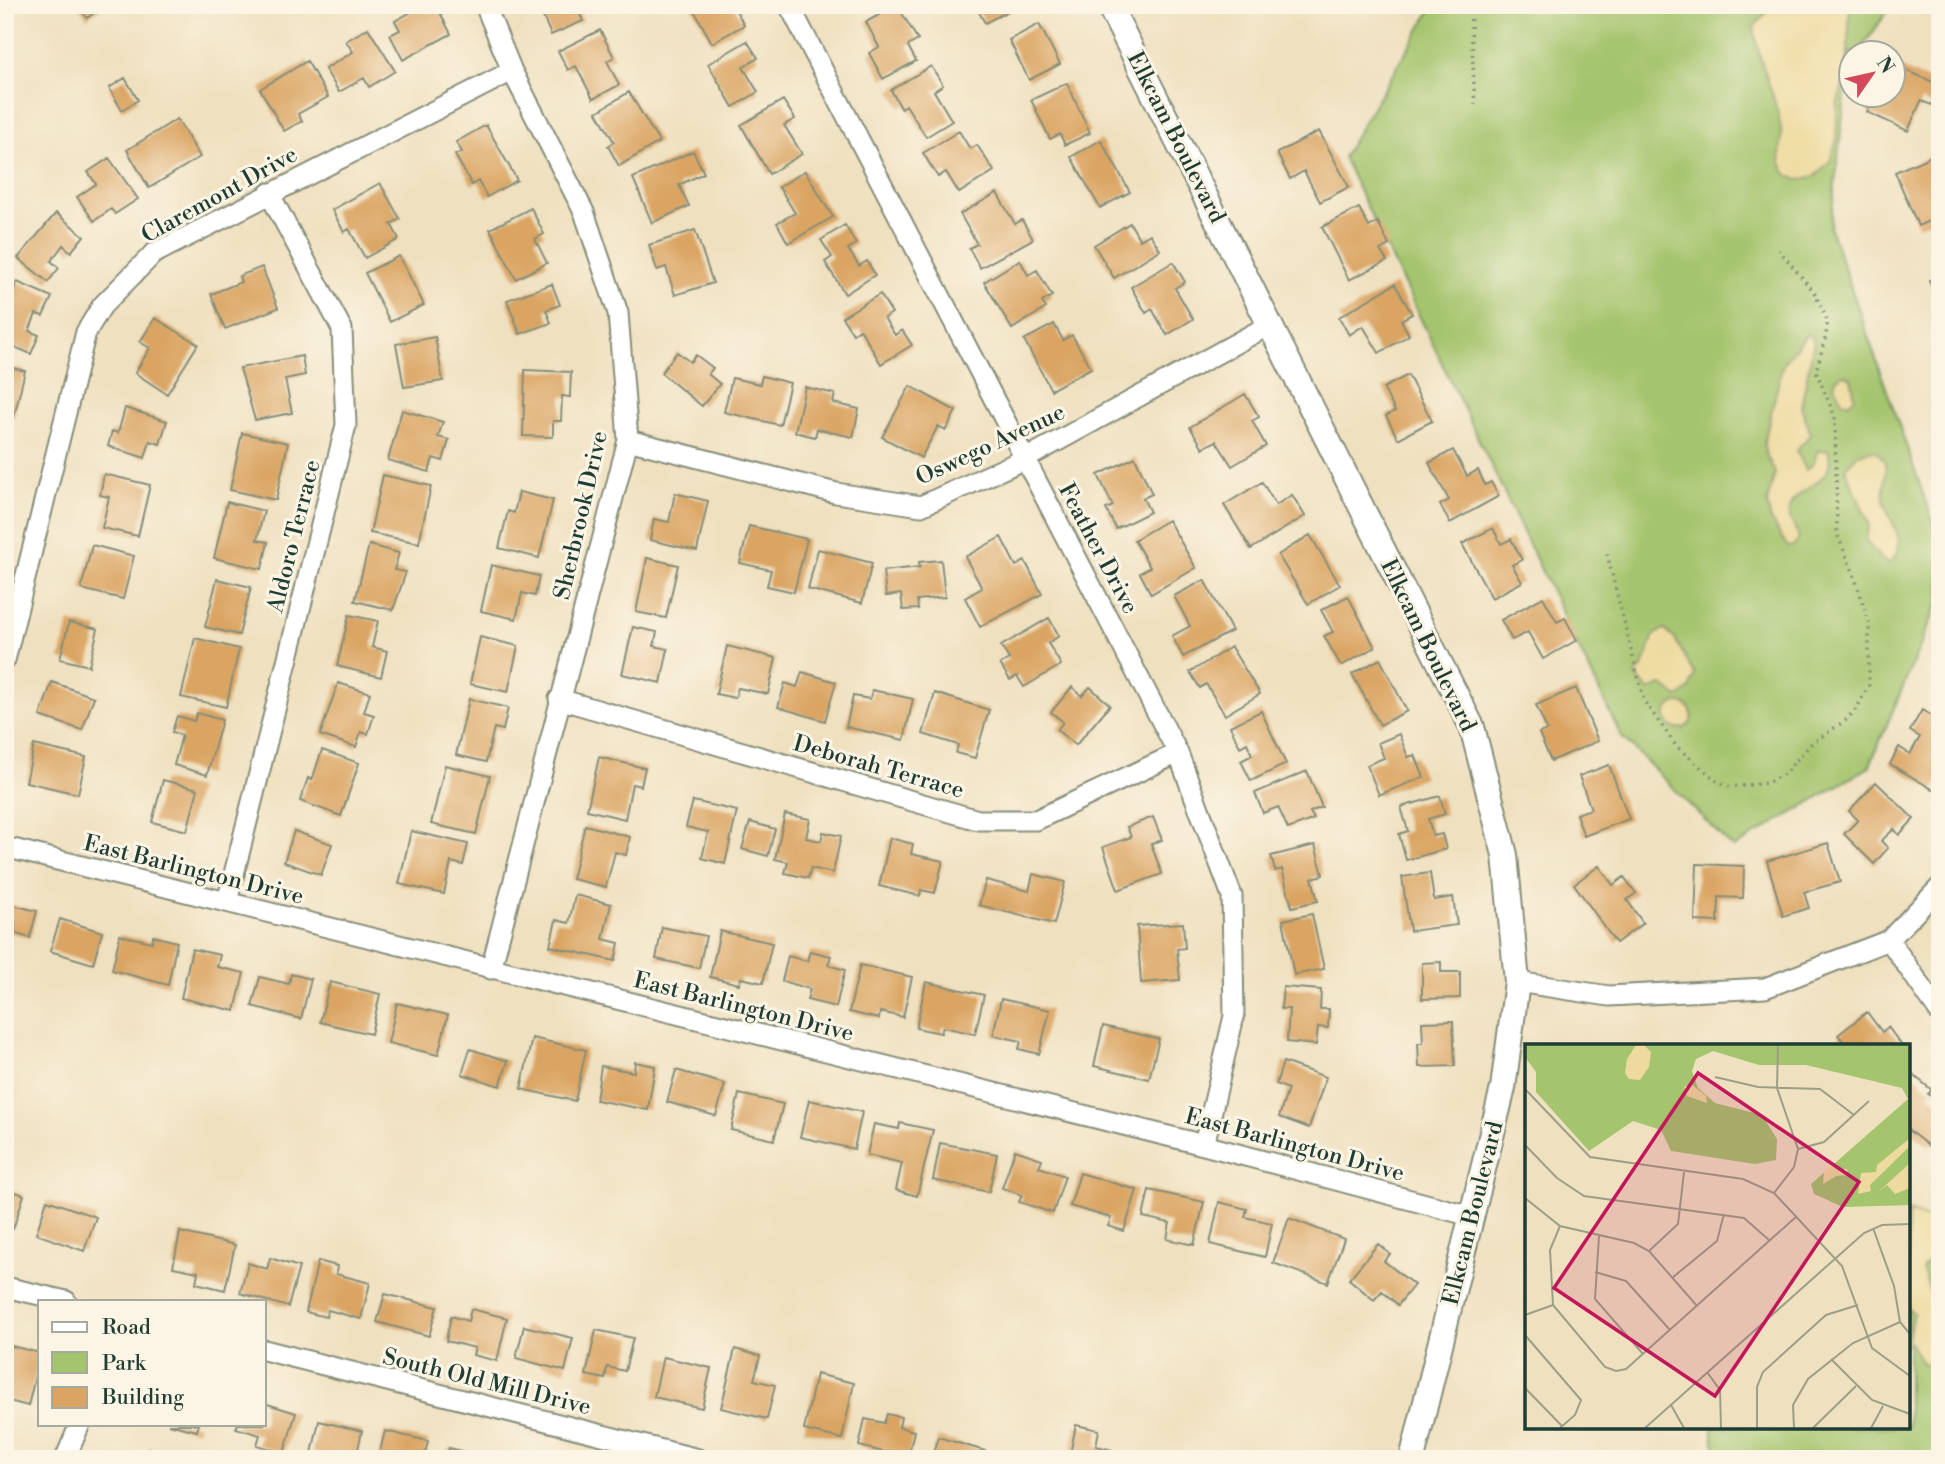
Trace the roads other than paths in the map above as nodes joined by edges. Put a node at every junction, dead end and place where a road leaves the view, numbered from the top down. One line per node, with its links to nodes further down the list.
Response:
1 (485, 5): 4 (street, Sherbrook Drive)
2 (789, 5): 8 (street, Feather Drive)
3 (1110, 5): 6 (street, Elkcam Boulevard)
4 (512, 71): 5 (street, Claremont Drive); 7 (street, Sherbrook Drive)
5 (269, 193): 9 (street, Claremont Drive); 14 (street, Aldoro Terrace)
6 (1271, 324): 8 (street, Oswego Avenue); 17 (street, Elkcam Boulevard)
7 (628, 440): 8 (street, Oswego Avenue); 10 (street, Sherbrook Drive)
8 (1025, 459): 11 (street, Feather Drive)
9 (5, 660)
10 (559, 699): 11 (street, Deborah Terrace); 16 (street, Sherbrook Drive)
11 (1178, 753): 19 (street, Feather Drive)
12 (5, 847): 14 (street, East Barlington Drive)
13 (1940, 887): 15 (street)
14 (227, 902): 16 (street, East Barlington Drive)
15 (1889, 940): 17 (street); 18 (street)
16 (491, 969): 19 (street, East Barlington Drive)
17 (1517, 982): 20 (street, Elkcam Boulevard)
18 (1940, 1013)
19 (1204, 1145): 20 (street, East Barlington Drive)
20 (1471, 1216): 27 (street, Elkcam Boulevard)
21 (5, 1287): 22 (street)
22 (62, 1300)
23 (266, 1351): 26 (street, South Old Mill Drive)
24 (78, 1426): 25 (street)
25 (65, 1459)
26 (698, 1459)
27 (1412, 1459)

